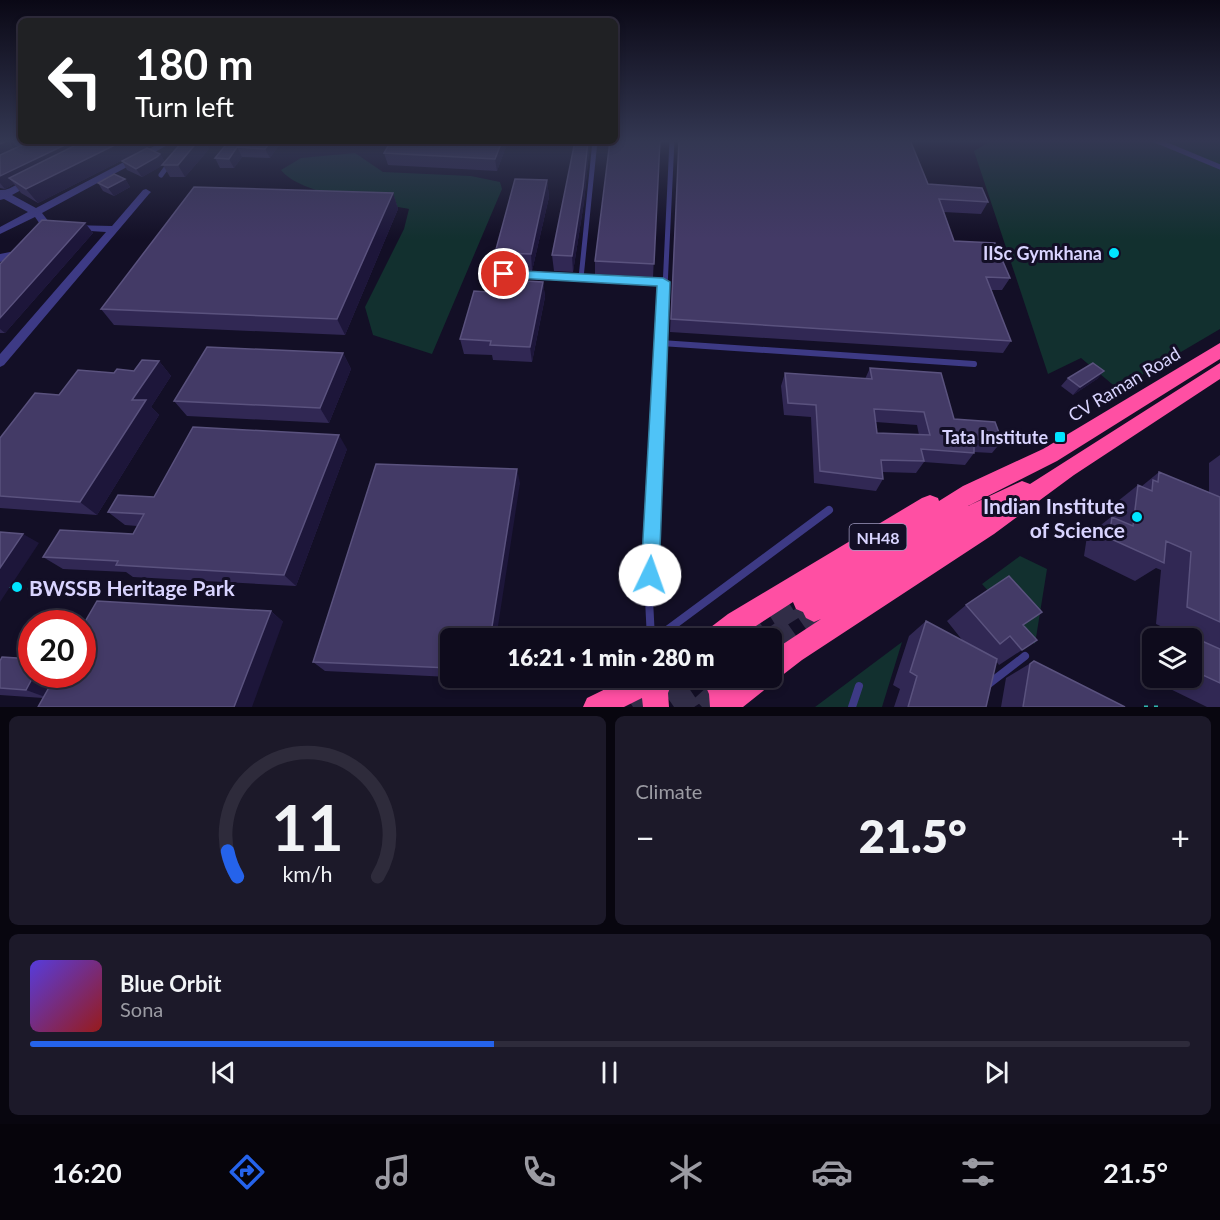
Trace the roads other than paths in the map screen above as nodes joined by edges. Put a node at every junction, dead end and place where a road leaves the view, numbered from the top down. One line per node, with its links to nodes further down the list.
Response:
1 (110, 173): 7 (street)
2 (592, 173): 13 (lane)
3 (670, 173): 14 (lane)
4 (44, 175): 6 (street)
5 (146, 192): 8 (street)
6 (1, 194): 7 (street)
7 (36, 212): 8 (street); 9 (street)
8 (113, 230): 17 (street)
9 (0, 231)
10 (23, 250): 11 (street)
11 (3, 263)
12 (504, 274): 13 (lane)
13 (581, 278): 14 (lane)
14 (663, 282): 15 (lane)
15 (661, 343): 18 (lane); 23 (lane)
16 (1220, 350): 20 (highway, CV Raman Road / NH48)
17 (0, 362)
18 (974, 364)
19 (1220, 370): 20 (highway, NH48)
20 (1058, 462): 22 (highway); 25 (highway, NH48); 27 (highway, NH48)
21 (829, 510): 24 (lane)
22 (809, 605)
23 (652, 628)
24 (668, 628)
25 (731, 628)
26 (1025, 656): 33 (lane)
27 (782, 660)
28 (859, 686): 37 (lane)
29 (637, 688): 35 (highway)
30 (656, 688): 36 (highway)
31 (719, 688): 34 (highway)
32 (743, 688): 34 (highway)
33 (982, 697)
34 (723, 706)
35 (596, 707)
36 (656, 707)
37 (852, 707)

